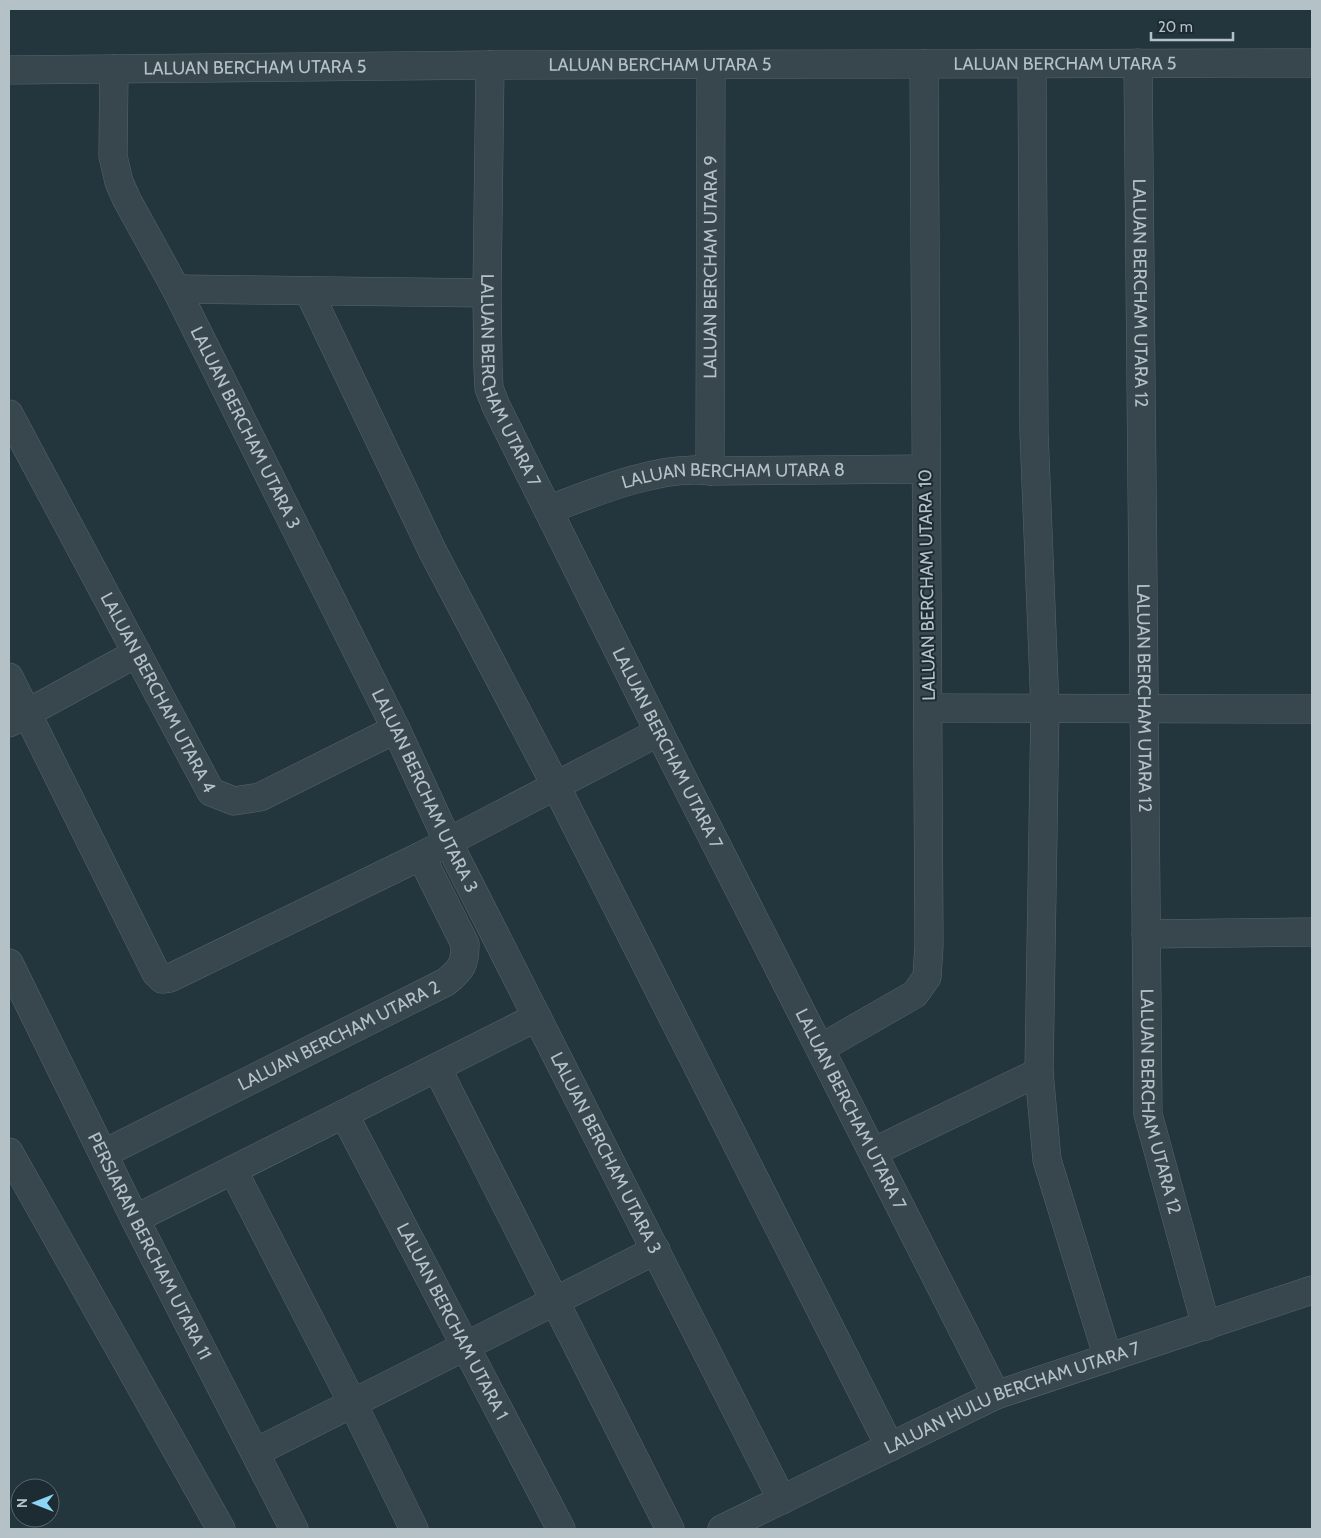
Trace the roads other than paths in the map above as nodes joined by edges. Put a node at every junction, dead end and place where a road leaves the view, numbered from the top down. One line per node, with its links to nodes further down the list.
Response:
1 (1312, 63): 4 (street, LALUAN BERCHAM UTARA 5)
2 (924, 64): 3 (street, LALUAN BERCHAM UTARA 5); 6 (street, LALUAN BERCHAM UTARA 5); 13 (street, LALUAN BERCHAM UTARA 10)
3 (1032, 64): 4 (street, LALUAN BERCHAM UTARA 5); 19 (street)
4 (1138, 64): 20 (street, LALUAN BERCHAM UTARA 12)
5 (490, 65): 6 (street, LALUAN BERCHAM UTARA 5); 8 (street, LALUAN BERCHAM UTARA 5); 11 (street, LALUAN BERCHAM UTARA 7)
6 (711, 65): 14 (street, LALUAN BERCHAM UTARA 9)
7 (9, 70): 8 (street, LALUAN BERCHAM UTARA 5)
8 (114, 70): 9 (street, LALUAN BERCHAM UTARA 3)
9 (176, 289): 10 (street); 23 (street, LALUAN BERCHAM UTARA 3)
10 (309, 292): 11 (street); 25 (street)
11 (487, 293): 15 (street, LALUAN BERCHAM UTARA 7)
12 (9, 414): 16 (street, LALUAN BERCHAM UTARA 4)
13 (925, 469): 14 (street, LALUAN BERCHAM UTARA 8); 18 (street, LALUAN BERCHAM UTARA 10)
14 (710, 471): 15 (street, LALUAN BERCHAM UTARA 8)
15 (548, 510): 24 (street, LALUAN BERCHAM UTARA 7)
16 (137, 653): 22 (street); 23 (street, LALUAN BERCHAM UTARA 4)
17 (9, 677): 22 (street)
18 (928, 708): 19 (street); 32 (street, LALUAN BERCHAM UTARA 10)
19 (1045, 708): 20 (street); 34 (street)
20 (1144, 708): 21 (street); 29 (street, LALUAN BERCHAM UTARA 12)
21 (1312, 709)
22 (18, 718): 27 (street)
23 (396, 729): 26 (street, LALUAN BERCHAM UTARA 3)
24 (659, 732): 25 (street); 32 (street, LALUAN BERCHAM UTARA 7)
25 (556, 786): 26 (street); 49 (street)
26 (448, 842): 27 (street); 31 (street, LALUAN BERCHAM UTARA 3)
27 (421, 856): 38 (street, LALUAN BERCHAM UTARA 2)
28 (1312, 932): 29 (street)
29 (1146, 934): 44 (street, LALUAN BERCHAM UTARA 12)
30 (9, 963): 38 (street, PERSIARAN BERCHAM UTARA 11)
31 (537, 1017): 33 (street); 41 (street, LALUAN BERCHAM UTARA 3)
32 (821, 1048): 37 (street, LALUAN BERCHAM UTARA 7)
33 (436, 1068): 35 (street); 43 (street)
34 (1039, 1072): 37 (street); 46 (street)
35 (344, 1114): 39 (street); 45 (street, LALUAN BERCHAM UTARA 1)
36 (9, 1152): 52 (street)
37 (873, 1152): 47 (street, LALUAN BERCHAM UTARA 7)
38 (103, 1154): 40 (street, PERSIARAN BERCHAM UTARA 11)
39 (233, 1170): 40 (street); 48 (street)
40 (135, 1220): 50 (street, PERSIARAN BERCHAM UTARA 11)
41 (656, 1250): 43 (street); 51 (street, LALUAN BERCHAM UTARA 3)
42 (1312, 1290): 44 (street, LALUAN HULU BERCHAM UTARA 7)
43 (554, 1301): 45 (street); 56 (street)
44 (1206, 1326): 46 (street, LALUAN HULU BERCHAM UTARA 7)
45 (465, 1347): 48 (street); 55 (street, LALUAN BERCHAM UTARA 1)
46 (1108, 1358): 47 (street, LALUAN HULU BERCHAM UTARA 7)
47 (996, 1395): 49 (street, LALUAN HULU BERCHAM UTARA 7)
48 (353, 1404): 50 (street); 54 (street)
49 (890, 1447): 51 (street, LALUAN HULU BERCHAM UTARA 7)
50 (256, 1452): 53 (street, PERSIARAN BERCHAM UTARA 11)
51 (782, 1500): 57 (street, LALUAN HULU BERCHAM UTARA 7)
52 (221, 1529)
53 (294, 1529)
54 (414, 1529)
55 (561, 1529)
56 (670, 1529)
57 (722, 1529)

